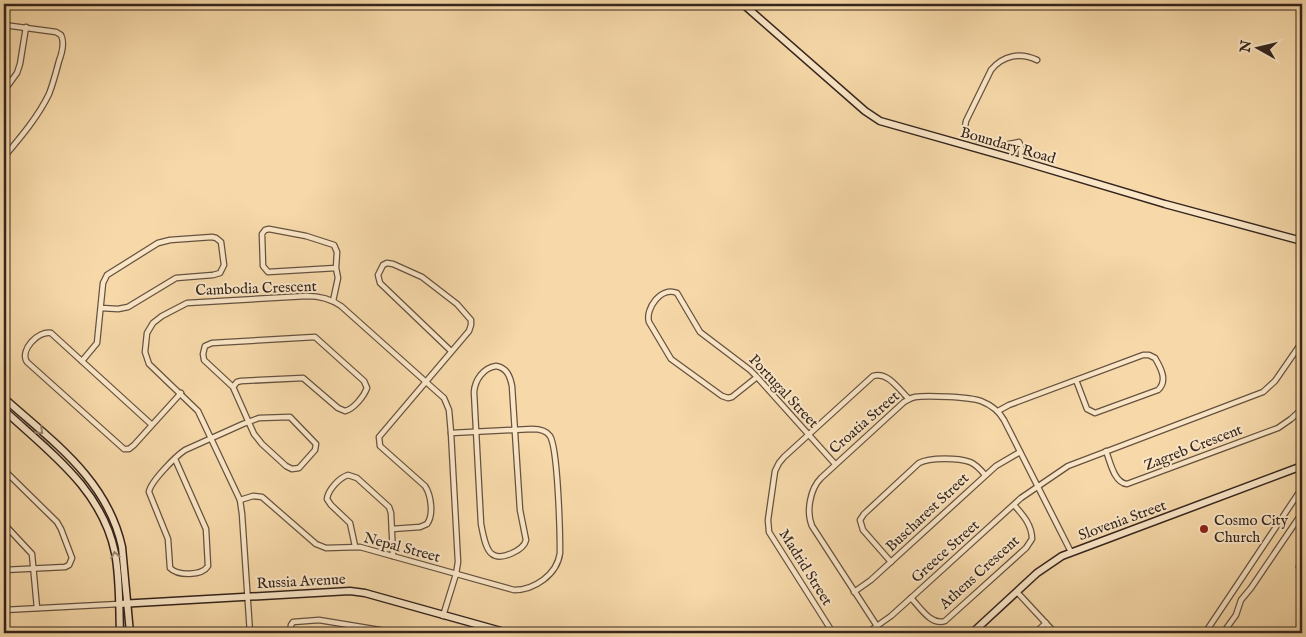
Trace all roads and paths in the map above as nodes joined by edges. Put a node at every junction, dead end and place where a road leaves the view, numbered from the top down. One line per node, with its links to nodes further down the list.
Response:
1 (743, 4): 7 (street, Boundary Road)
2 (4, 24): 3 (street)
3 (26, 27): 5 (street); 6 (street)
4 (1037, 60): 7 (street)
5 (4, 91)
6 (4, 157)
7 (1021, 161): 8 (street, Boundary Road)
8 (1302, 242)
9 (336, 268): 9 (street); 10 (street)
10 (333, 300): 17 (street, Cambodia Crescent); 19 (street, Cambodia Crescent)
11 (101, 308): 11 (street); 14 (street)
12 (1302, 342): 32 (street, Zagreb Crescent)
13 (451, 351): 13 (street); 17 (street)
14 (82, 361): 26 (street); 26 (street)
15 (757, 377): 15 (street, Portugal Street); 30 (street, Portugal Street)
16 (1076, 380): 16 (street); 24 (street)
17 (426, 381): 29 (street, Cambodia Crescent); 45 (street)
18 (233, 387): 18 (street); 25 (street)
19 (180, 393): 26 (street); 31 (street, Cambodia Crescent)
20 (4, 398): 59 (street, one-way to 59)
21 (908, 399): 24 (street, Croatia Street); 30 (street, Madrid Street); 35 (street, Croatia Street)
22 (4, 410): 60 (street, one-way to 22)
23 (1302, 410): 32 (street, Zagreb Crescent)
24 (998, 411): 33 (street)
25 (247, 422): 25 (street); 31 (street)
26 (152, 424)
27 (515, 430): 28 (street); 28 (street); 28 (street); 54 (street, Nepal Street)
28 (476, 432): 29 (street)
29 (451, 433): 54 (street, Cambodia Crescent)
30 (809, 435): 35 (street, Portugal Street); 73 (street, Madrid Street)
31 (211, 439): 34 (street); 41 (street, Cambodia Crescent)
32 (1106, 451): 39 (street, Zagreb Crescent)
33 (1020, 452): 38 (street, Buscharest Street); 39 (street)
34 (175, 459): 34 (street)
35 (835, 464): 55 (street, Croatia Street)
36 (1302, 466): 47 (street, Slovenia Street)
37 (4, 470): 51 (street)
38 (985, 475): 50 (street, Buscharest Street); 50 (street)
39 (1039, 487): 42 (street, Greece Street); 47 (street)
40 (1302, 488): 78 (street)
41 (240, 500): 46 (street, Nepal Street); 57 (street, Cambodia Crescent)
42 (1014, 505): 58 (street, Greece Street); 58 (street, Athens Crescent)
43 (1302, 512): 79 (street)
44 (4, 524): 51 (street)
45 (392, 529): 46 (street); 48 (street)
46 (355, 546): 48 (street, Nepal Street)
47 (1071, 552): 56 (street, Slovenia Street)
48 (393, 556): 54 (street, Nepal Street)
49 (1302, 557): 53 (street)
50 (891, 562): 55 (street, Buscharest Street)
51 (35, 569): 52 (street); 61 (street)
52 (4, 570)
53 (1302, 572)
54 (456, 574): 63 (street, Cambodia Crescent)
55 (854, 592): 65 (street, Croatia Street)
56 (1017, 592): 64 (street); 75 (street, Slovenia Street)
57 (248, 596): 59 (street, Russia Avenue); 63 (street, Russia Avenue); 69 (street, Cambodia Crescent)
58 (912, 598): 65 (street, Greece Street)
59 (128, 603): 60 (street, Russia Avenue); 68 (street)
60 (119, 604): 61 (street); 67 (street)
61 (37, 608): 62 (street)
62 (4, 610)
63 (444, 616): 72 (street, Russia Avenue)
64 (1046, 623): 76 (street); 77 (street)
65 (877, 626): 74 (street, Greece Street)
66 (1302, 630): 80 (street)
67 (120, 633)
68 (130, 633)
69 (250, 633)
70 (290, 633): 71 (street)
71 (398, 633)
72 (508, 633)
73 (833, 633)
74 (867, 633)
75 (972, 633)
76 (1035, 633)
77 (1055, 633)
78 (1205, 633)
79 (1222, 633)
80 (1300, 633)

